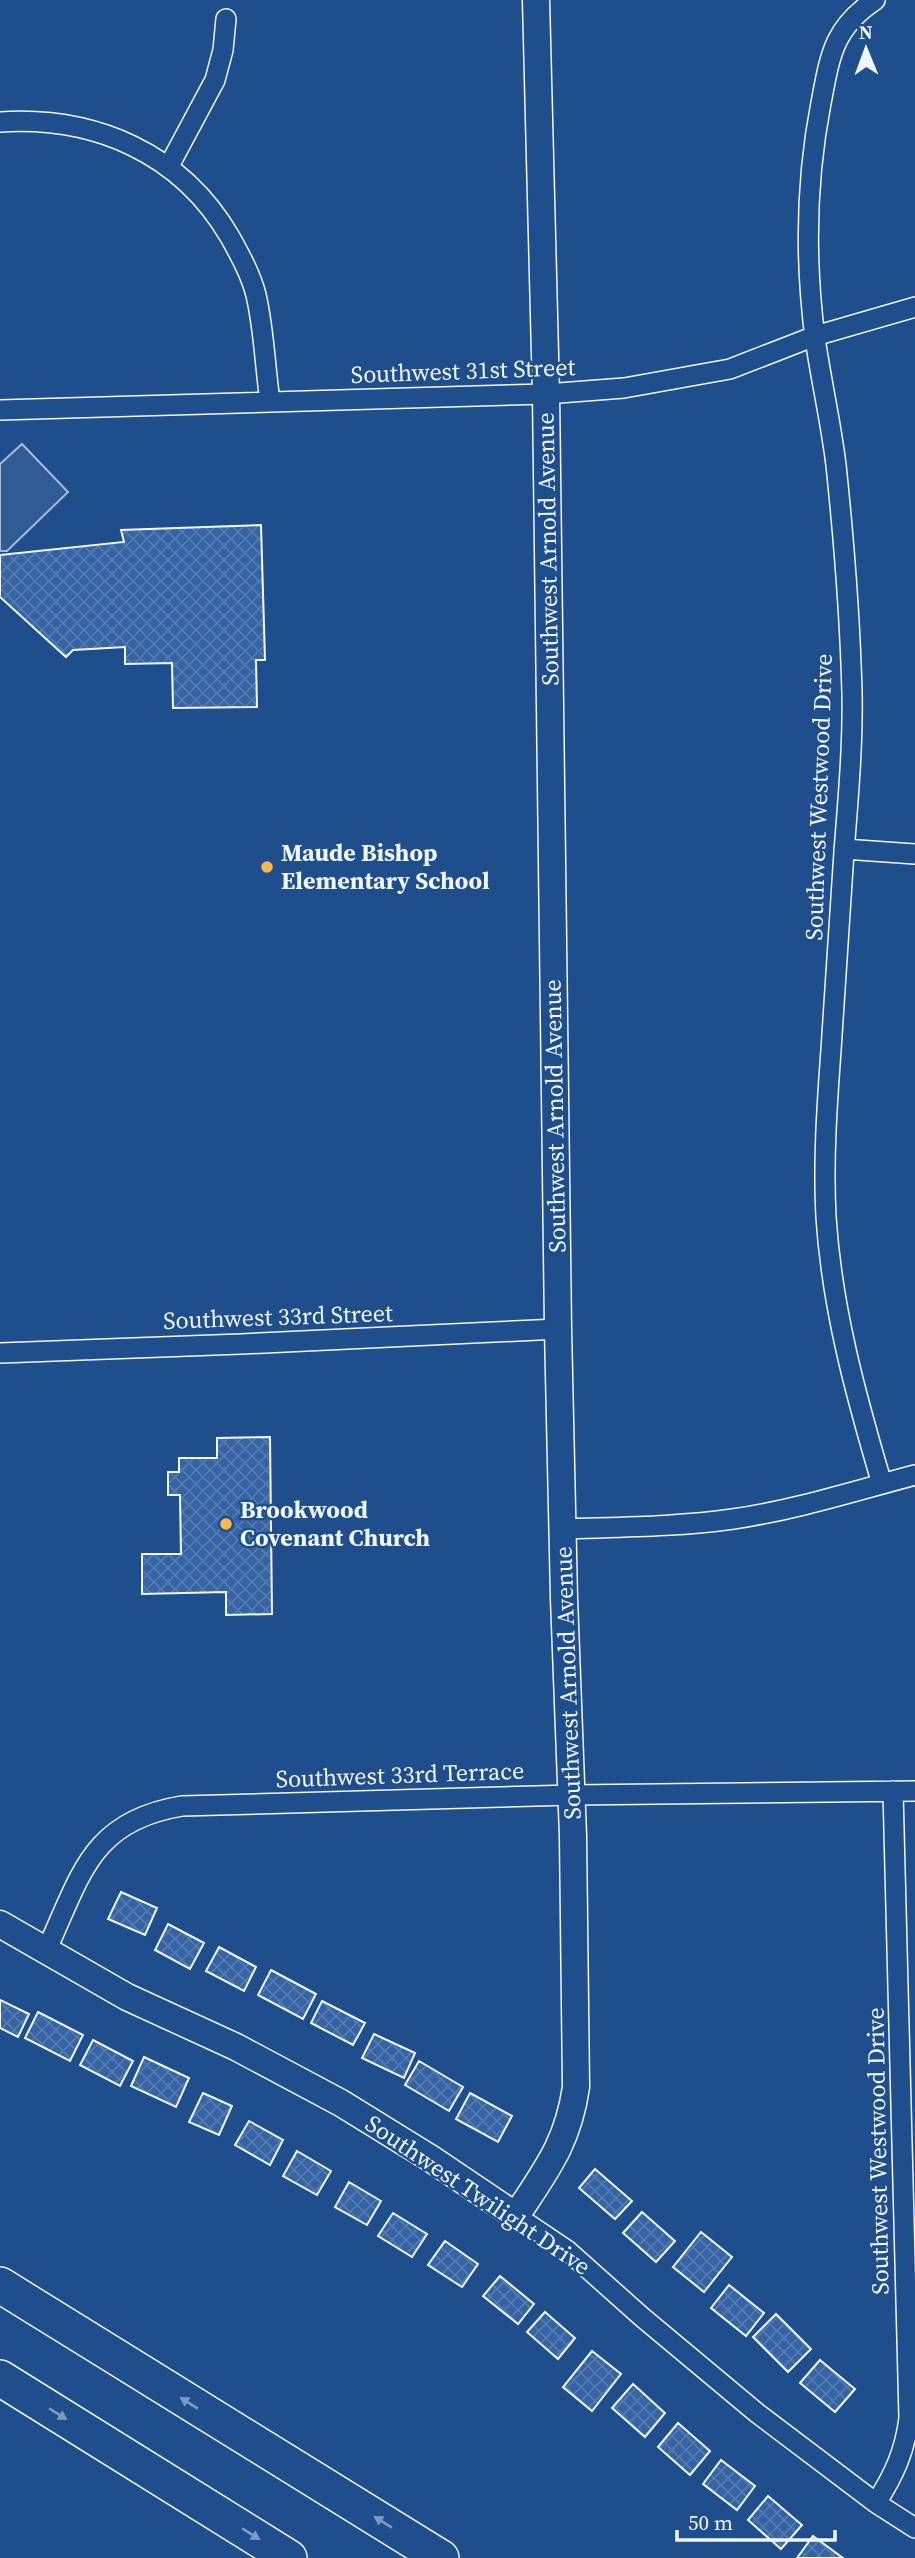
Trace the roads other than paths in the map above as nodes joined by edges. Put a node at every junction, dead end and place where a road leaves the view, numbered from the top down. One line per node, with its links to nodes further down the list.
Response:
1 (536, 0): 8 (street, Southwest Arnold Avenue)
2 (874, 0): 7 (street, Southwest Westwood Drive)
3 (226, 19): 5 (street)
4 (0, 122): 5 (street)
5 (169, 166): 9 (street)
6 (915, 307): 7 (street, Southwest 31st Street)
7 (815, 337): 8 (street, Southwest 31st Street); 11 (street, Southwest Westwood Drive)
8 (546, 394): 9 (street, Southwest 31st Street); 13 (street, Southwest Arnold Avenue)
9 (270, 401): 10 (street, Southwest 31st Street)
10 (0, 410)
11 (844, 849): 12 (street); 16 (street, Southwest Westwood Drive)
12 (915, 854)
13 (558, 1329): 14 (street, Southwest 33rd Street); 17 (street, Southwest Arnold Avenue)
14 (0, 1353)
15 (915, 1475): 16 (street)
16 (882, 1484): 17 (street)
17 (563, 1529): 20 (street, Southwest Arnold Avenue)
18 (894, 1791): 19 (street, Southwest 33rd Terrace); 20 (street, Southwest 33rd Terrace); 26 (street, Southwest Westwood Drive)
19 (915, 1791)
20 (572, 1795): 22 (street, Southwest 33rd Terrace); 23 (street, Southwest Arnold Avenue)
21 (0, 1924): 22 (street, Southwest Twilight Drive)
22 (46, 1951): 23 (street, Southwest Twilight Drive)
23 (516, 2216): 26 (street, Southwest Twilight Drive)
24 (0, 2285): 29 (highway, one-way to 24)
25 (0, 2378): 28 (highway, one-way to 28)
26 (877, 2503): 27 (street, Southwest Twilight Drive)
27 (915, 2528)
28 (289, 2558)
29 (441, 2558)

